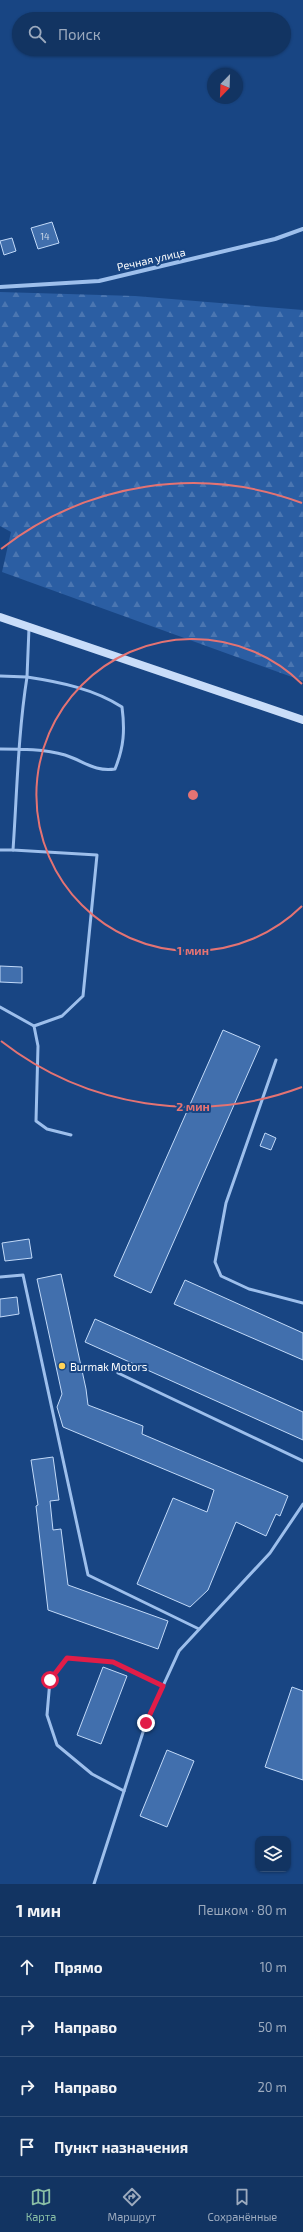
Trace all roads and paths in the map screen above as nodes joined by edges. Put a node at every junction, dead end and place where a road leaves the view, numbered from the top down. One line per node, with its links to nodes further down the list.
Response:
1 (303, 229): 2 (street, Речная улица)
2 (0, 287)
3 (0, 617): 4 (street)
4 (29, 626): 6 (lane); 7 (street)
5 (0, 676): 6 (lane)
6 (27, 677): 9 (lane); 9 (lane)
7 (303, 720)
8 (0, 749): 9 (lane)
9 (20, 749): 11 (lane)
10 (0, 850): 11 (lane)
11 (13, 850): 13 (lane)
12 (0, 1007): 13 (lane)
13 (34, 1026): 15 (lane)
14 (276, 1060): 17 (lane)
15 (71, 1135)
16 (0, 1277): 21 (lane)
17 (303, 1303)
18 (118, 1373): 19 (lane)
19 (303, 1461)
20 (303, 1504): 21 (lane)
21 (198, 1630): 22 (lane)
22 (163, 1686): 23 (lane); 23 (lane)
23 (124, 1791): 24 (lane)
24 (94, 1884)

